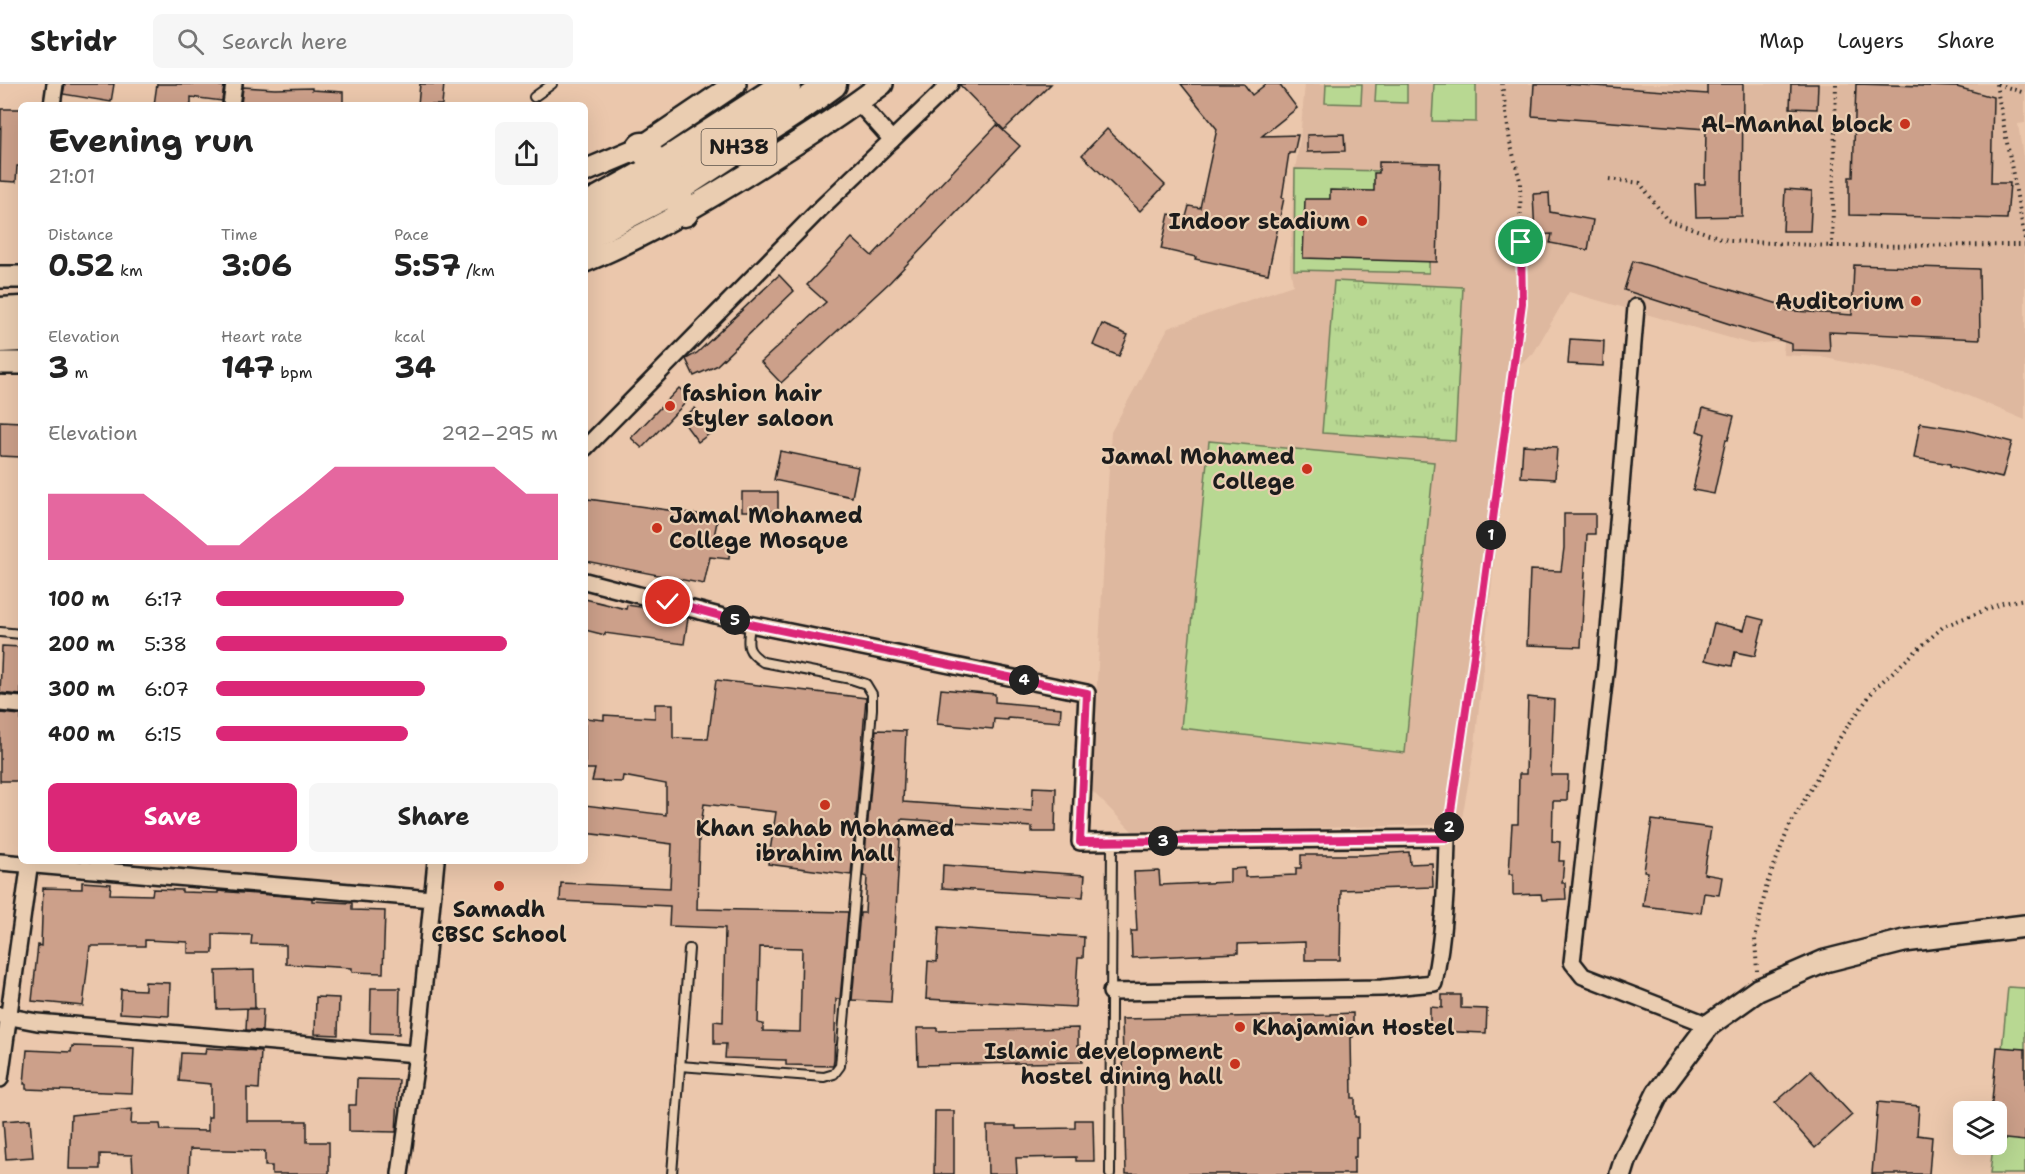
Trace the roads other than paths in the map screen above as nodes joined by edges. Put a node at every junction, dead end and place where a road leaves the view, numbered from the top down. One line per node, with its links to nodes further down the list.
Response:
1 (55, 84): 10 (street)
2 (234, 84): 11 (street)
3 (552, 84): 9 (lane)
4 (735, 84): 15 (street)
5 (787, 84): 15 (highway, NH38)
6 (832, 84): 15 (highway, NH38)
7 (882, 84): 12 (street)
8 (950, 84): 13 (street)
9 (534, 97)
10 (52, 102)
11 (231, 102)
12 (858, 102): 13 (street); 15 (street)
13 (891, 140): 27 (street)
14 (588, 171): 15 (street)
15 (665, 179): 16 (highway, NH38); 17 (street)
16 (589, 220)
17 (588, 260)
18 (0, 277): 19 (street)
19 (18, 277)
20 (1636, 307): 45 (street)
21 (18, 311): 22 (highway)
22 (0, 312)
23 (0, 338): 24 (highway)
24 (18, 338)
25 (0, 363): 26 (street)
26 (18, 363)
27 (588, 445)
28 (588, 581): 29 (street)
29 (750, 624): 34 (street); 47 (lane)
30 (0, 632): 31 (lane)
31 (18, 634)
32 (0, 703): 33 (street)
33 (18, 705)
34 (1112, 841): 43 (lane); 43 (street)
35 (0, 862): 36 (street)
36 (18, 863)
37 (30, 864): 44 (street)
38 (41, 864): 40 (street)
39 (436, 864): 40 (street)
40 (432, 899): 46 (street)
41 (2025, 926): 45 (street)
42 (689, 949): 47 (lane)
43 (1111, 992): 51 (lane)
44 (4, 1016): 46 (street); 48 (street)
45 (1709, 1025): 52 (street)
46 (417, 1054): 49 (street)
47 (680, 1066): 50 (lane)
48 (0, 1079)
49 (400, 1174)
50 (672, 1174)
51 (1110, 1174)
52 (1621, 1174)

